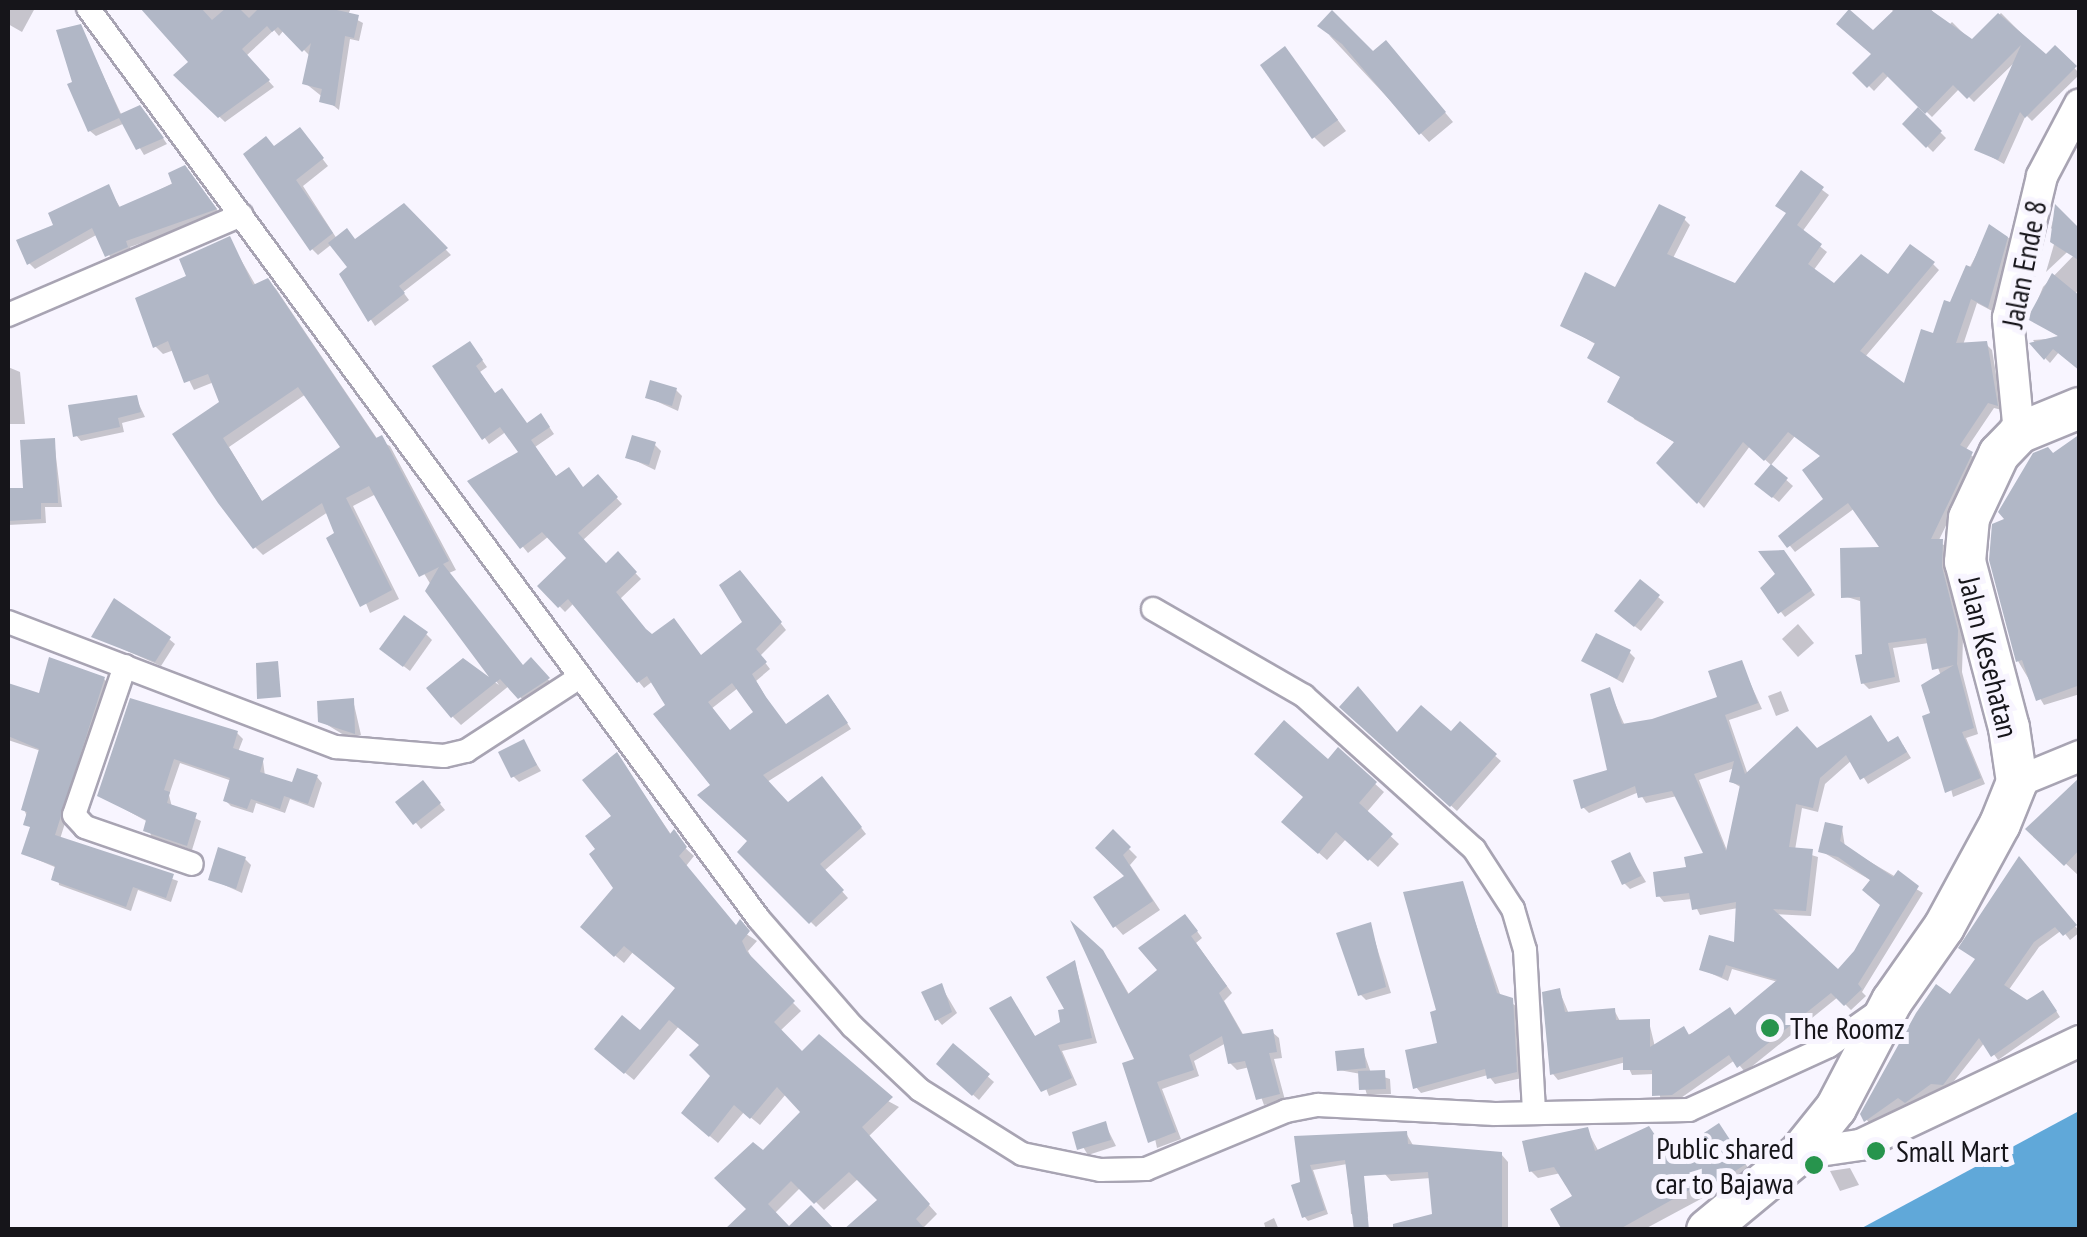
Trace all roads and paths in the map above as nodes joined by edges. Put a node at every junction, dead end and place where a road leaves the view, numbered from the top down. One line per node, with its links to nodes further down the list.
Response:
1 (88, 8): 3 (street)
2 (2080, 104): 6 (street, Jalan Ende 8)
3 (241, 214): 4 (street); 10 (street)
4 (8, 315)
5 (2080, 408): 6 (highway)
6 (2019, 434): 12 (highway, Jalan Kesehatan)
7 (1153, 609): 16 (street)
8 (8, 622): 9 (street)
9 (125, 666): 10 (street); 13 (street)
10 (577, 679): 16 (street)
11 (2080, 756): 12 (street)
12 (2017, 782): 14 (highway)
13 (192, 864)
14 (1892, 1001): 16 (street); 17 (highway)
15 (2080, 1041): 17 (street)
16 (1534, 1114)
17 (1800, 1154): 18 (highway)
18 (1707, 1230)

